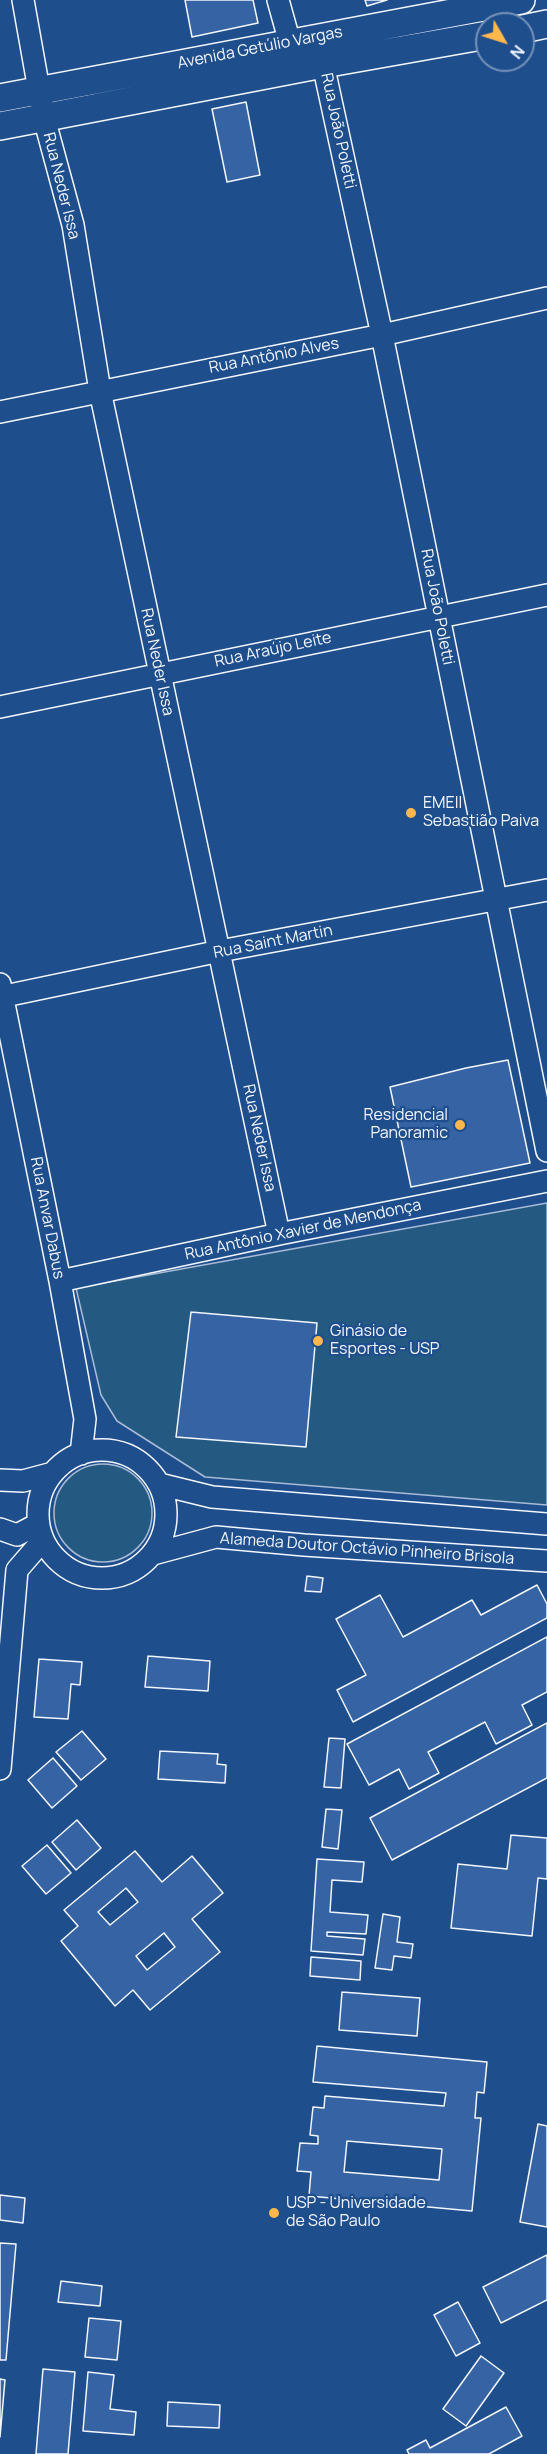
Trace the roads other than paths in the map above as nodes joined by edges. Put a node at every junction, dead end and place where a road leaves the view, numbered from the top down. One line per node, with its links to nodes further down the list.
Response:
1 (23, 0): 7 (street, Rua Neder Issa)
2 (278, 0): 5 (street)
3 (521, 0): 5 (main road, Avenida Getúlio Vargas)
4 (475, 37): 6 (main road, Avenida Getúlio Vargas)
5 (290, 43): 7 (main road, Avenida Getúlio Vargas)
6 (323, 64): 9 (main road, Avenida Getúlio Vargas); 12 (street, Rua João Poletti)
7 (38, 90): 8 (main road, Avenida Getúlio Vargas); 9 (street, Rua Neder Issa)
8 (0, 98)
9 (44, 118): 10 (main road, Avenida Getúlio Vargas); 13 (street, Rua Neder Issa)
10 (0, 126)
11 (547, 298): 12 (street, Rua Antônio Alves)
12 (382, 335): 13 (street, Rua Antônio Alves); 16 (street, Rua João Poletti)
13 (100, 391): 14 (street, Rua Antônio Alves); 17 (street, Rua Neder Issa)
14 (0, 412)
15 (547, 595): 16 (street, Rua Araújo Leite)
16 (439, 615): 17 (street, Rua Araújo Leite); 20 (street, Rua João Poletti)
17 (159, 675): 18 (street, Rua Araújo Leite); 21 (street, Rua Neder Issa)
18 (0, 707)
19 (547, 890): 20 (street, Rua Saint Martin)
20 (496, 901): 21 (street, Rua Saint Martin); 23 (street, Rua João Poletti)
21 (220, 951): 22 (street, Rua Saint Martin); 25 (street, Rua Neder Issa)
22 (1, 992): 26 (street, Rua Anvar Dabus)
23 (547, 1151)
24 (547, 1181): 25 (street, Rua Antônio Xavier de Mendonça)
25 (279, 1234): 26 (street, Rua Antônio Xavier de Mendonça)
26 (60, 1281): 27 (street, Rua Anvar Dabus)
27 (81, 1454): 28 (street); 30 (street)
28 (53, 1473): 29 (street); 33 (street)
29 (0, 1480)
30 (159, 1484): 31 (street); 34 (street)
31 (547, 1524)
32 (0, 1529): 33 (street)
33 (40, 1532): 34 (street, Alameda Doutor Octávio Pinheiro Brisola); 36 (street)
34 (153, 1554): 35 (street, Alameda Doutor Octávio Pinheiro Brisola)
35 (547, 1561)
36 (1, 1741): 37 (street)
37 (0, 1768)

